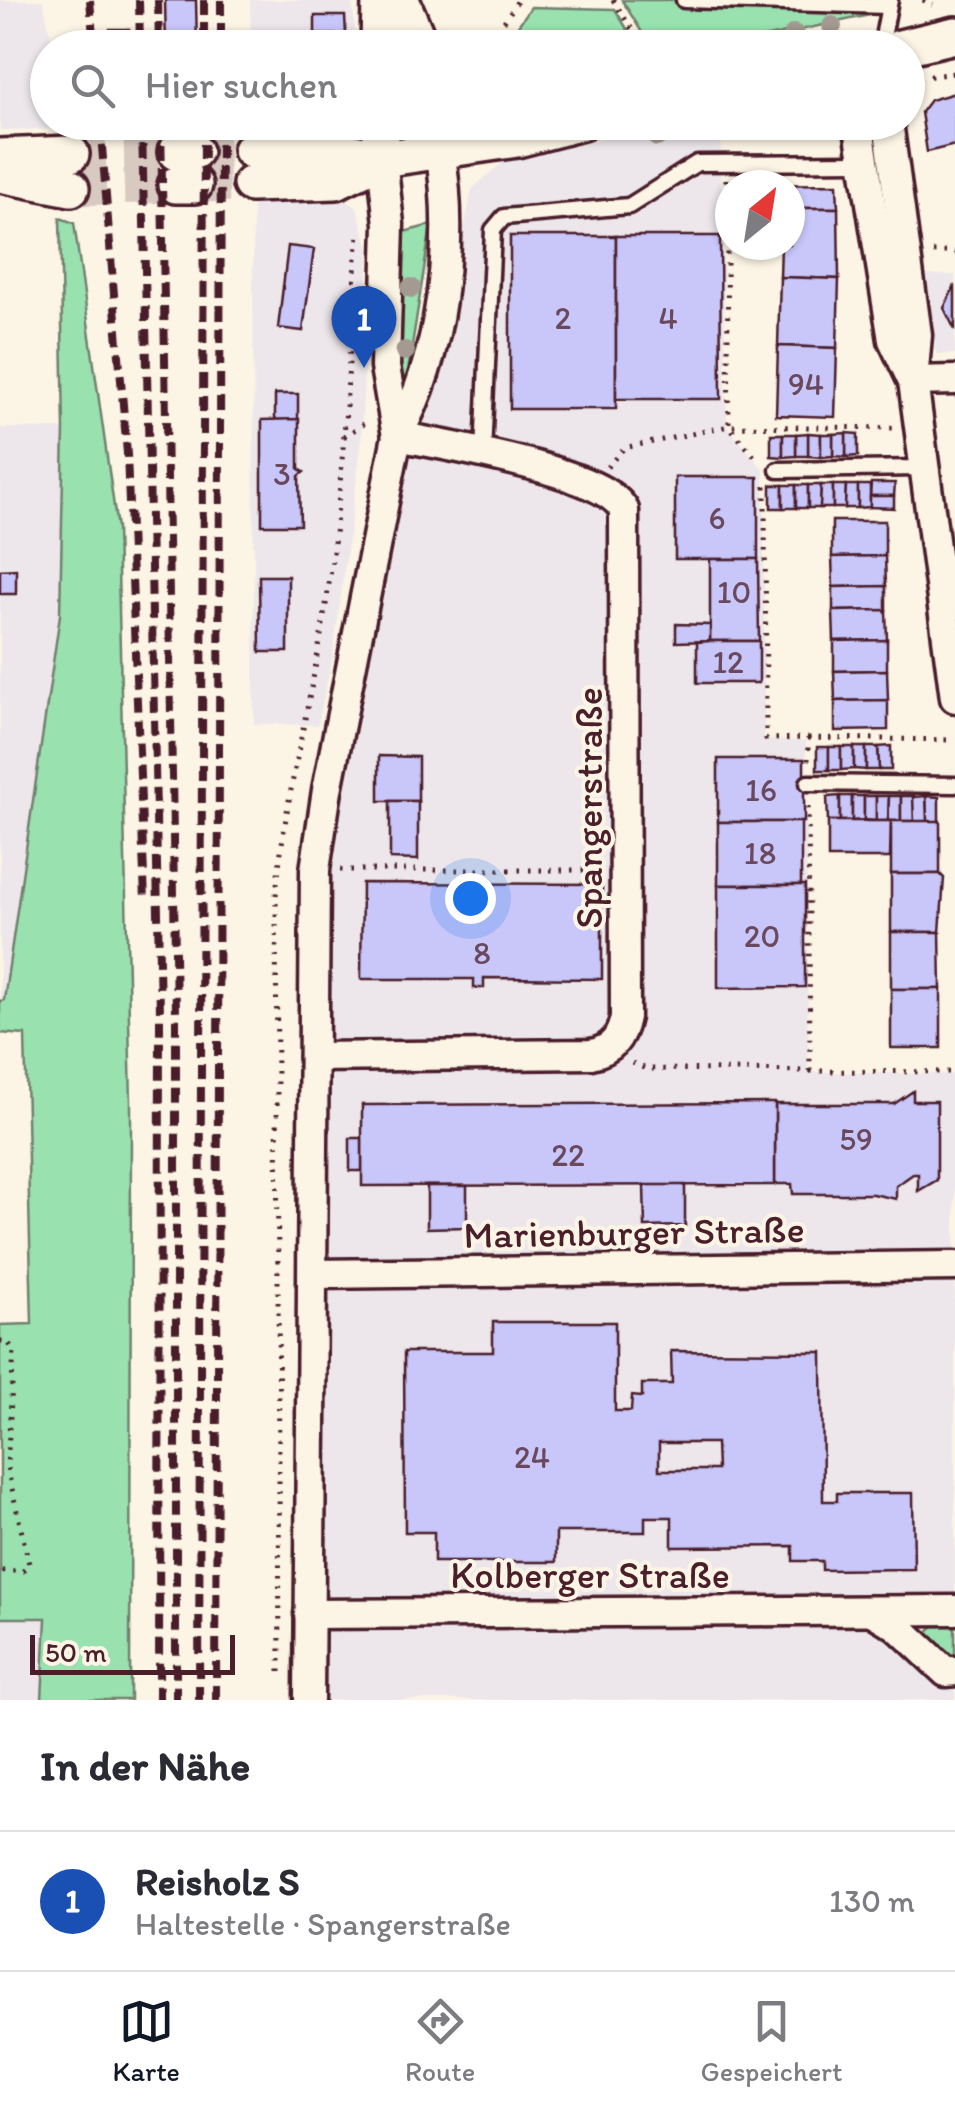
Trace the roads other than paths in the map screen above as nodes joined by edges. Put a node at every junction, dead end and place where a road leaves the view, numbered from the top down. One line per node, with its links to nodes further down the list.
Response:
1 (380, 0): 5 (street)
2 (401, 0): 6 (street)
3 (684, 0): 4 (lane)
4 (889, 3): 7 (lane)
5 (379, 30)
6 (414, 30)
7 (884, 30)
8 (955, 34): 9 (street)
9 (925, 42)
10 (381, 140): 16 (street)
11 (428, 140): 16 (street)
12 (439, 140): 22 (street)
13 (860, 140): 17 (street)
14 (890, 140): 21 (street)
15 (0, 157): 19 (street)
16 (382, 158): 18 (street); 22 (street)
17 (862, 162): 21 (street); 23 (lane)
18 (250, 167)
19 (0, 174)
20 (955, 380): 21 (street)
21 (913, 381): 24 (street)
22 (396, 436): 23 (street); 29 (street)
23 (483, 454): 29 (street, Spangerstraße)
24 (923, 468): 25 (lane); 26 (street)
25 (778, 470)
26 (955, 698)
27 (808, 783): 28 (lane)
28 (955, 786)
29 (314, 1057): 31 (street)
30 (955, 1266): 31 (street, Marienburger Straße)
31 (314, 1274): 34 (street)
32 (955, 1610): 33 (street, Kolberger Straße)
33 (872, 1611): 34 (street, Kolberger Straße); 35 (street)
34 (310, 1614): 36 (street)
35 (955, 1671)
36 (309, 1700)

